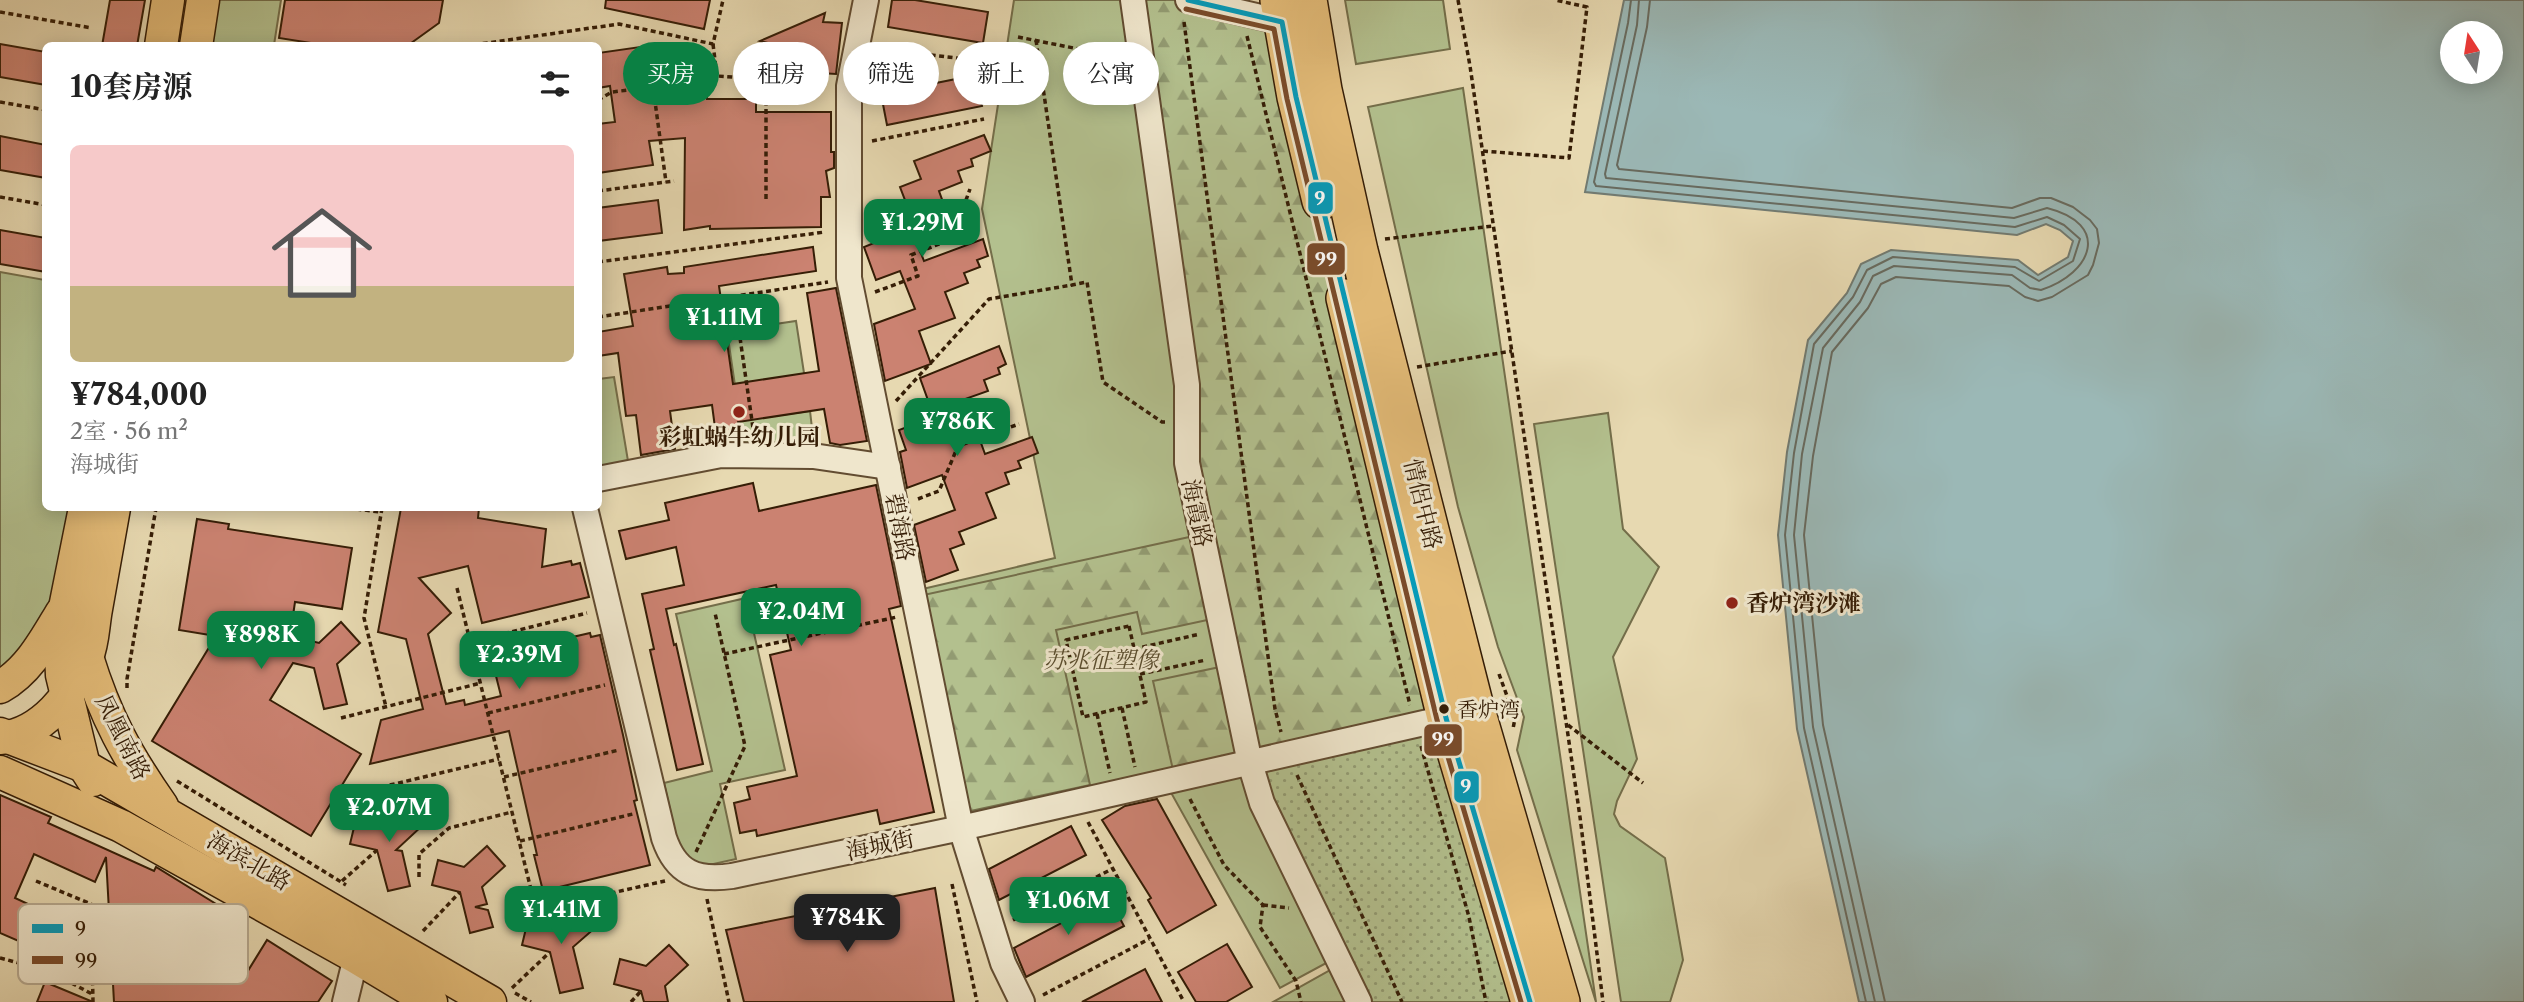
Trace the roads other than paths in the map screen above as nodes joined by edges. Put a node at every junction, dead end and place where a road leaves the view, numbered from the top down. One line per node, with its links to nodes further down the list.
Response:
1 (168, 0): 7 (main road)
2 (203, 0): 8 (main road)
3 (866, 0): 9 (street, 碧海路)
4 (1133, 0): 20 (street, 海霞路)
5 (1186, 7): 6 (street)
6 (1295, 10): 18 (highway, 情侶中路); 33 (highway, 情侶中路)
7 (162, 42)
8 (197, 42)
9 (888, 467): 10 (street); 25 (street, 碧海路)
10 (602, 477)
11 (84, 511): 14 (main road, 凤凰南路)
12 (113, 511): 15 (main road, 凤凰南路)
13 (586, 511): 25 (street, 海城街)
14 (65, 608): 16 (main road, 凤凰南路); 17 (main road, 凤凰南路)
15 (88, 657): 17 (main road, 凤凰南路); 23 (main road, 凤凰南路)
16 (0, 687)
17 (66, 696): 19 (main road, 凤凰南路); 21 (main road, 凤凰南路)
18 (1446, 718): 20 (street, 海城街); 32 (highway, 情侶中路)
19 (3, 737): 21 (main road, 海滨北路)
20 (1250, 762): 25 (street, 海城街); 31 (street, 海霞路)
21 (84, 766): 23 (main road, 海滨北路); 24 (main road, 凤凰南路)
22 (0, 772): 24 (main road, 海滨北路)
23 (167, 813): 27 (main road, 海滨北路)
24 (121, 826): 26 (main road, 海滨北路)
25 (961, 828): 28 (street, 碧海路)
26 (356, 957): 29 (street); 30 (main road, 海滨北路)
27 (500, 996)
28 (1032, 998)
29 (345, 1002)
30 (431, 1002)
31 (1359, 1002)
32 (1530, 1002)
33 (1561, 1002)

